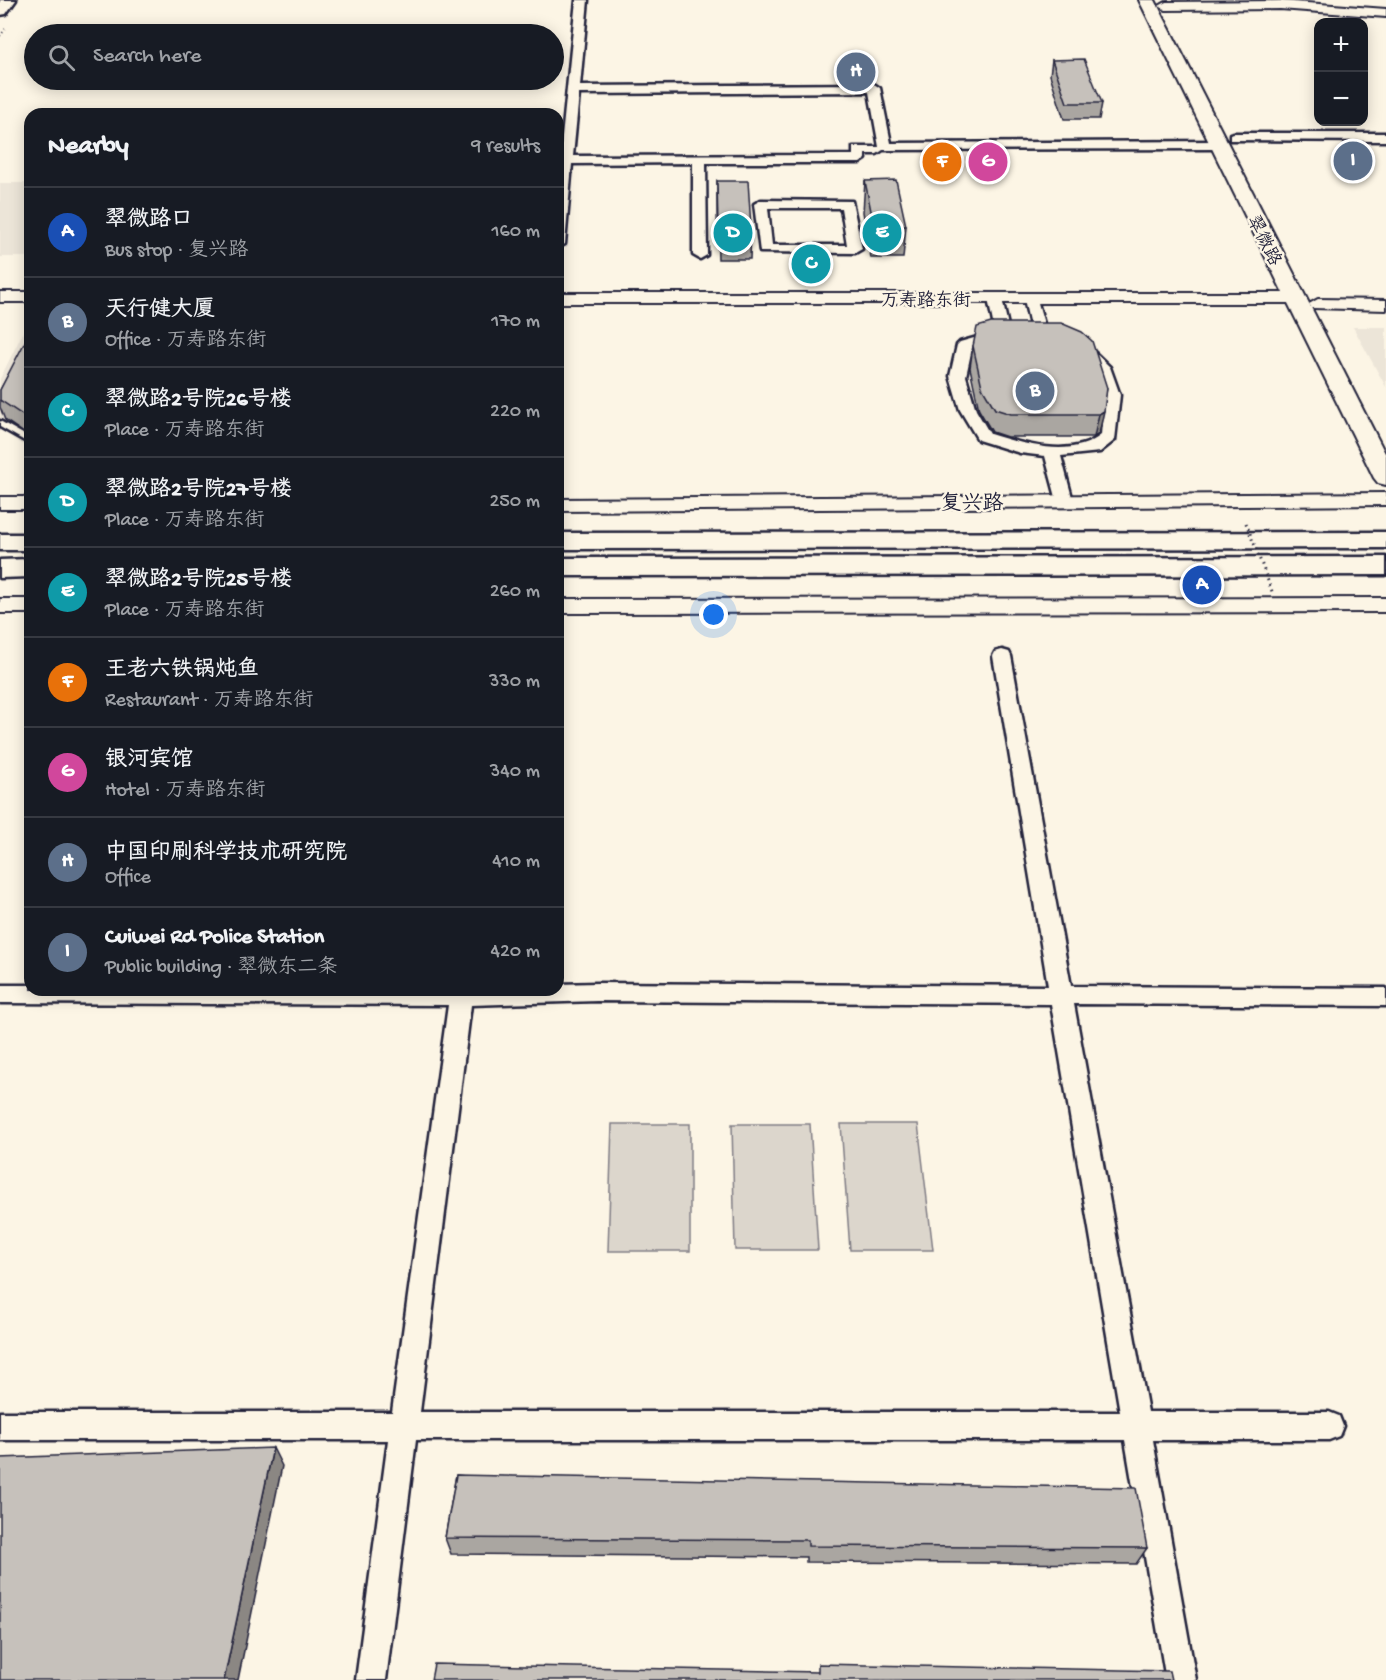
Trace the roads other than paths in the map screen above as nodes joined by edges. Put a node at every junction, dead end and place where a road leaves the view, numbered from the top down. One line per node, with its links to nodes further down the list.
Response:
1 (7, 0): 4 (main road)
2 (582, 0): 6 (street)
3 (1159, 2): 5 (street); 8 (main road, 翠微路)
4 (0, 10)
5 (1386, 13)
6 (572, 90): 8 (street); 11 (street)
7 (1386, 137): 8 (street)
8 (1226, 141): 18 (main road, 翠微路); 21 (main road, 翠微路)
9 (877, 150): 10 (street)
10 (699, 159): 11 (street); 14 (street)
11 (566, 160): 12 (street)
12 (564, 181)
13 (756, 204): 13 (street)
14 (700, 255)
15 (0, 297): 16 (street)
16 (24, 297)
17 (564, 298): 19 (street, 万寿路东街)
18 (1295, 298): 20 (street, 万寿路东街); 29 (main road, 翠微路)
19 (995, 299): 20 (street, 万寿路东街); 23 (street)
20 (1031, 299): 24 (street)
21 (1318, 304): 22 (street); 25 (main road, 翠微路)
22 (1386, 305)
23 (1003, 334): 24 (street); 28 (street)
24 (1050, 337): 28 (street)
25 (1376, 414)
26 (0, 423): 27 (lane)
27 (24, 438)
28 (1053, 452): 31 (street)
29 (1386, 478)
30 (1386, 499): 31 (street, 复兴路)
31 (1065, 501): 34 (street, 复兴路)
32 (0, 503): 33 (street)
33 (24, 503)
34 (564, 505)
35 (1386, 540): 36 (main road, 复兴路)
36 (564, 541)
37 (0, 542): 38 (main road)
38 (24, 542)
39 (1386, 566): 40 (main road)
40 (564, 567)
41 (0, 568): 42 (main road)
42 (24, 568)
43 (1386, 605): 46 (street)
44 (0, 606): 45 (street)
45 (24, 606)
46 (564, 606)
47 (1002, 656): 52 (street)
48 (564, 992): 52 (street)
49 (0, 994): 50 (street)
50 (24, 994)
51 (461, 996): 55 (street)
52 (1062, 996): 53 (street); 56 (street)
53 (1386, 997)
54 (0, 1426): 55 (street)
55 (405, 1426): 56 (street); 58 (street)
56 (1137, 1426): 57 (street); 59 (street)
57 (1329, 1426)
58 (371, 1680)
59 (1181, 1680)

